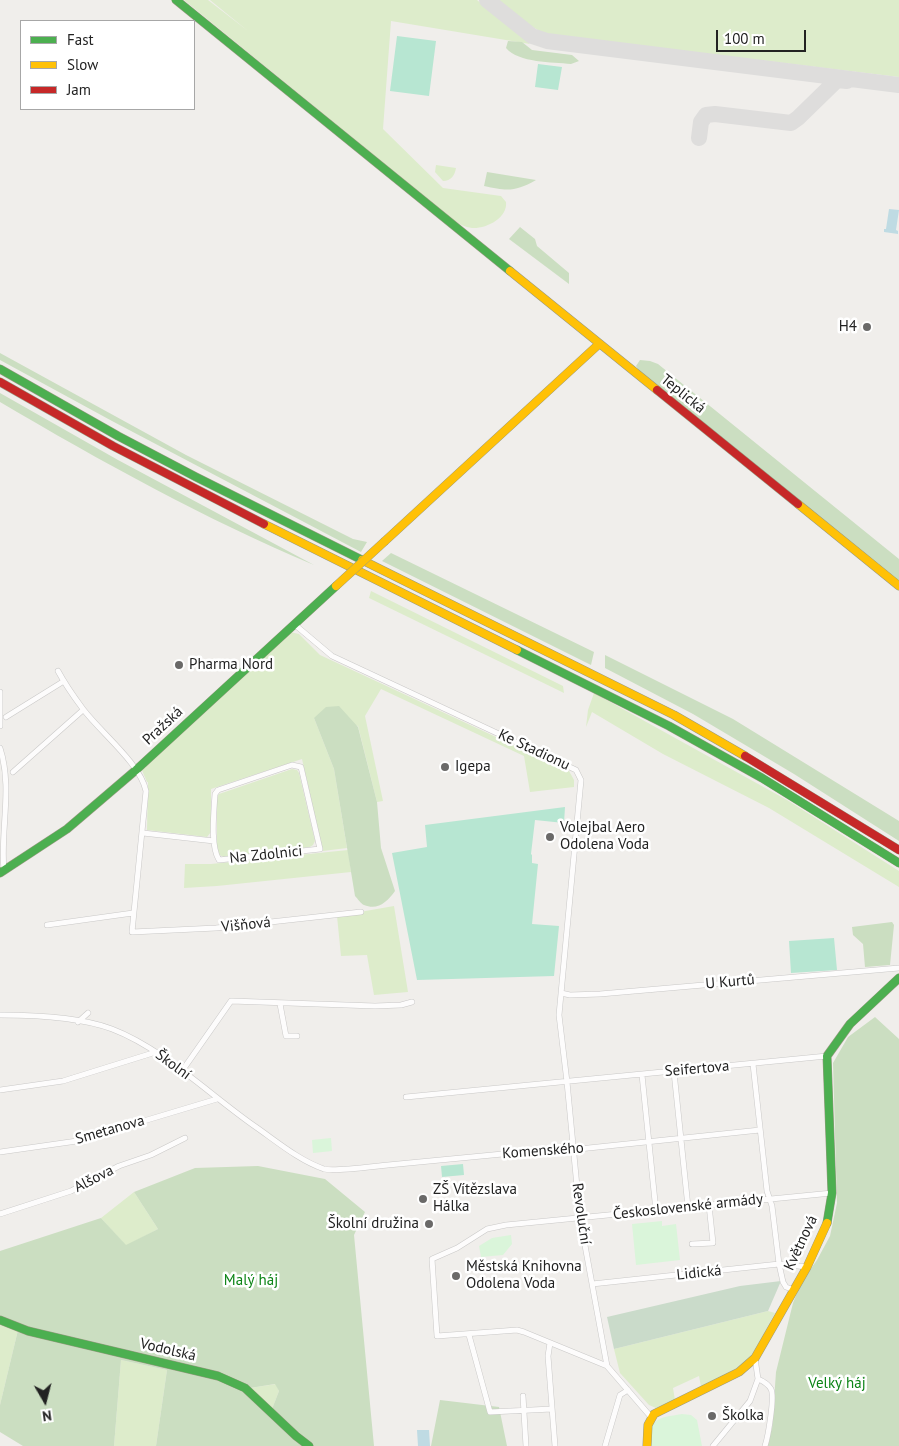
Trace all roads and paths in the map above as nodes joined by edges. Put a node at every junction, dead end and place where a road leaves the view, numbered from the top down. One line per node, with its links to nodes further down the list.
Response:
1 (176, 0): 2 (main road, Teplická)
2 (599, 344): 5 (main road, Teplická); 6 (main road, Pražská, bridge)
3 (0, 369): 19 (main road)
4 (0, 382): 20 (main road)
5 (899, 586)
6 (294, 624): 14 (main road, Pražská); 27 (street, Ke Stadionu)
7 (58, 670): 8 (street)
8 (64, 681): 10 (street); 11 (street)
9 (0, 692): 12 (street)
10 (83, 710): 14 (street); 15 (street)
11 (6, 717)
12 (0, 726)
13 (0, 748): 16 (street)
14 (136, 770): 17 (street); 21 (main road, Pražská)
15 (13, 772)
16 (3, 806): 21 (street)
17 (143, 833): 18 (street, Na Zdolnici); 23 (street)
18 (214, 841): 18 (street, Na Zdolnici)
19 (899, 850)
20 (899, 863)
21 (2, 872)
22 (361, 912): 23 (street, Višňová)
23 (133, 913): 24 (street)
24 (48, 925)
25 (899, 968): 27 (street, U Kurtů)
26 (899, 978): 35 (main road)
27 (561, 993): 40 (street, Revoluční)
28 (412, 1002): 29 (street)
29 (280, 1004): 33 (street); 37 (street)
30 (88, 1012): 32 (street)
31 (0, 1016): 32 (street, Školní)
32 (78, 1022): 34 (street, Školní)
33 (297, 1036)
34 (156, 1052): 37 (street, Školní); 41 (street)
35 (827, 1056): 36 (street, Seifertova); 51 (main road, Květnová)
36 (753, 1064): 38 (street, Seifertova); 44 (street)
37 (182, 1072): 43 (street, Školní)
38 (674, 1072): 39 (street, Seifertova); 46 (street)
39 (642, 1075): 40 (street, Seifertova); 47 (street)
40 (568, 1082): 42 (street, Seifertova); 48 (street, Revoluční)
41 (0, 1090)
42 (406, 1097)
43 (217, 1099): 49 (street, Smetanova); 50 (street, Školní)
44 (760, 1130): 46 (street, Komenského); 52 (street)
45 (185, 1138): 56 (street, Alšova)
46 (681, 1138): 47 (street, Komenského); 54 (street)
47 (649, 1141): 48 (street, Komenského); 55 (street)
48 (573, 1148): 50 (street, Komenského); 57 (street, Revoluční)
49 (0, 1152)
50 (325, 1169)
51 (832, 1194): 52 (street, Československé armády); 60 (main road, Květnová)
52 (770, 1199): 53 (street, Československé armády); 59 (street)
53 (709, 1205): 54 (street, Československé armády); 58 (street)
54 (688, 1207): 55 (street, Československé armády)
55 (656, 1211): 57 (street, Československé armády)
56 (0, 1214)
57 (580, 1218): 61 (street, Revoluční); 64 (street, Československé armády)
58 (692, 1244)
59 (779, 1264): 60 (street, Lidická); 61 (street, Lidická); 62 (street)
60 (806, 1267): 62 (main road, Květnová)
61 (592, 1284): 67 (street, Revoluční)
62 (794, 1290): 66 (main road, Květnová)
63 (0, 1320): 74 (main road, Vodolská)
64 (469, 1334): 65 (street); 72 (street)
65 (550, 1343): 67 (street); 71 (street)
66 (755, 1358): 68 (street); 73 (main road, Květnová)
67 (608, 1366): 69 (street, Revoluční)
68 (758, 1379): 79 (street); 80 (street)
69 (628, 1390): 73 (street, Revoluční); 77 (street)
70 (523, 1396): 72 (street)
71 (552, 1409): 72 (street); 76 (street)
72 (524, 1411): 75 (street)
73 (651, 1417): 78 (main road)
74 (309, 1446)
75 (526, 1446)
76 (555, 1446)
77 (605, 1446)
78 (647, 1446)
79 (713, 1446)
80 (765, 1446)

